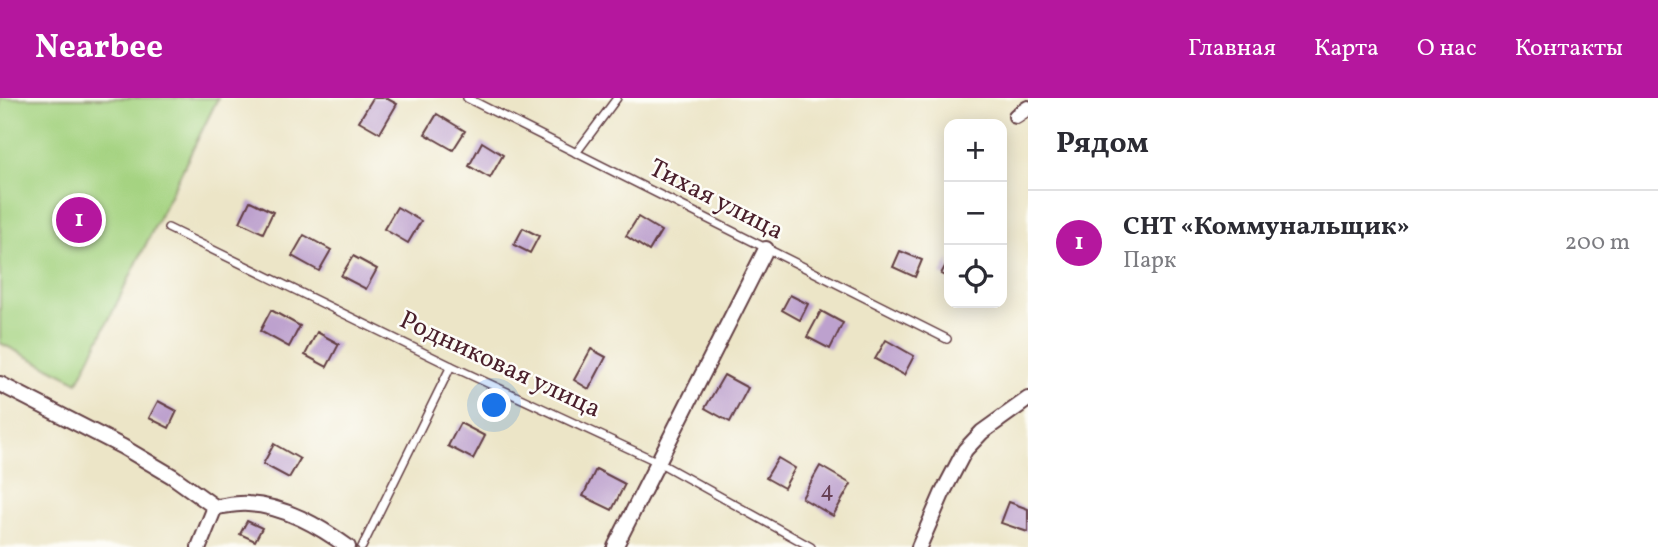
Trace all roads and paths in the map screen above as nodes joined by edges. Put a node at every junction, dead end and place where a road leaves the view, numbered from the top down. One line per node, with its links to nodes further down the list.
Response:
1 (467, 98): 3 (lane, Тихая улица)
2 (617, 98): 3 (lane)
3 (576, 153): 5 (lane, Тихая улица)
4 (168, 228): 7 (lane, Родниковая улица)
5 (766, 249): 6 (lane, Тихая улица); 10 (street)
6 (947, 339)
7 (451, 366): 10 (lane, Родниковая улица); 14 (lane)
8 (0, 384): 11 (street)
9 (1028, 399): 17 (street)
10 (658, 462): 15 (street); 16 (lane, Родниковая улица)
11 (215, 507): 12 (street); 13 (street)
12 (199, 547)
13 (348, 547)
14 (362, 547)
15 (614, 547)
16 (811, 547)
17 (919, 547)

